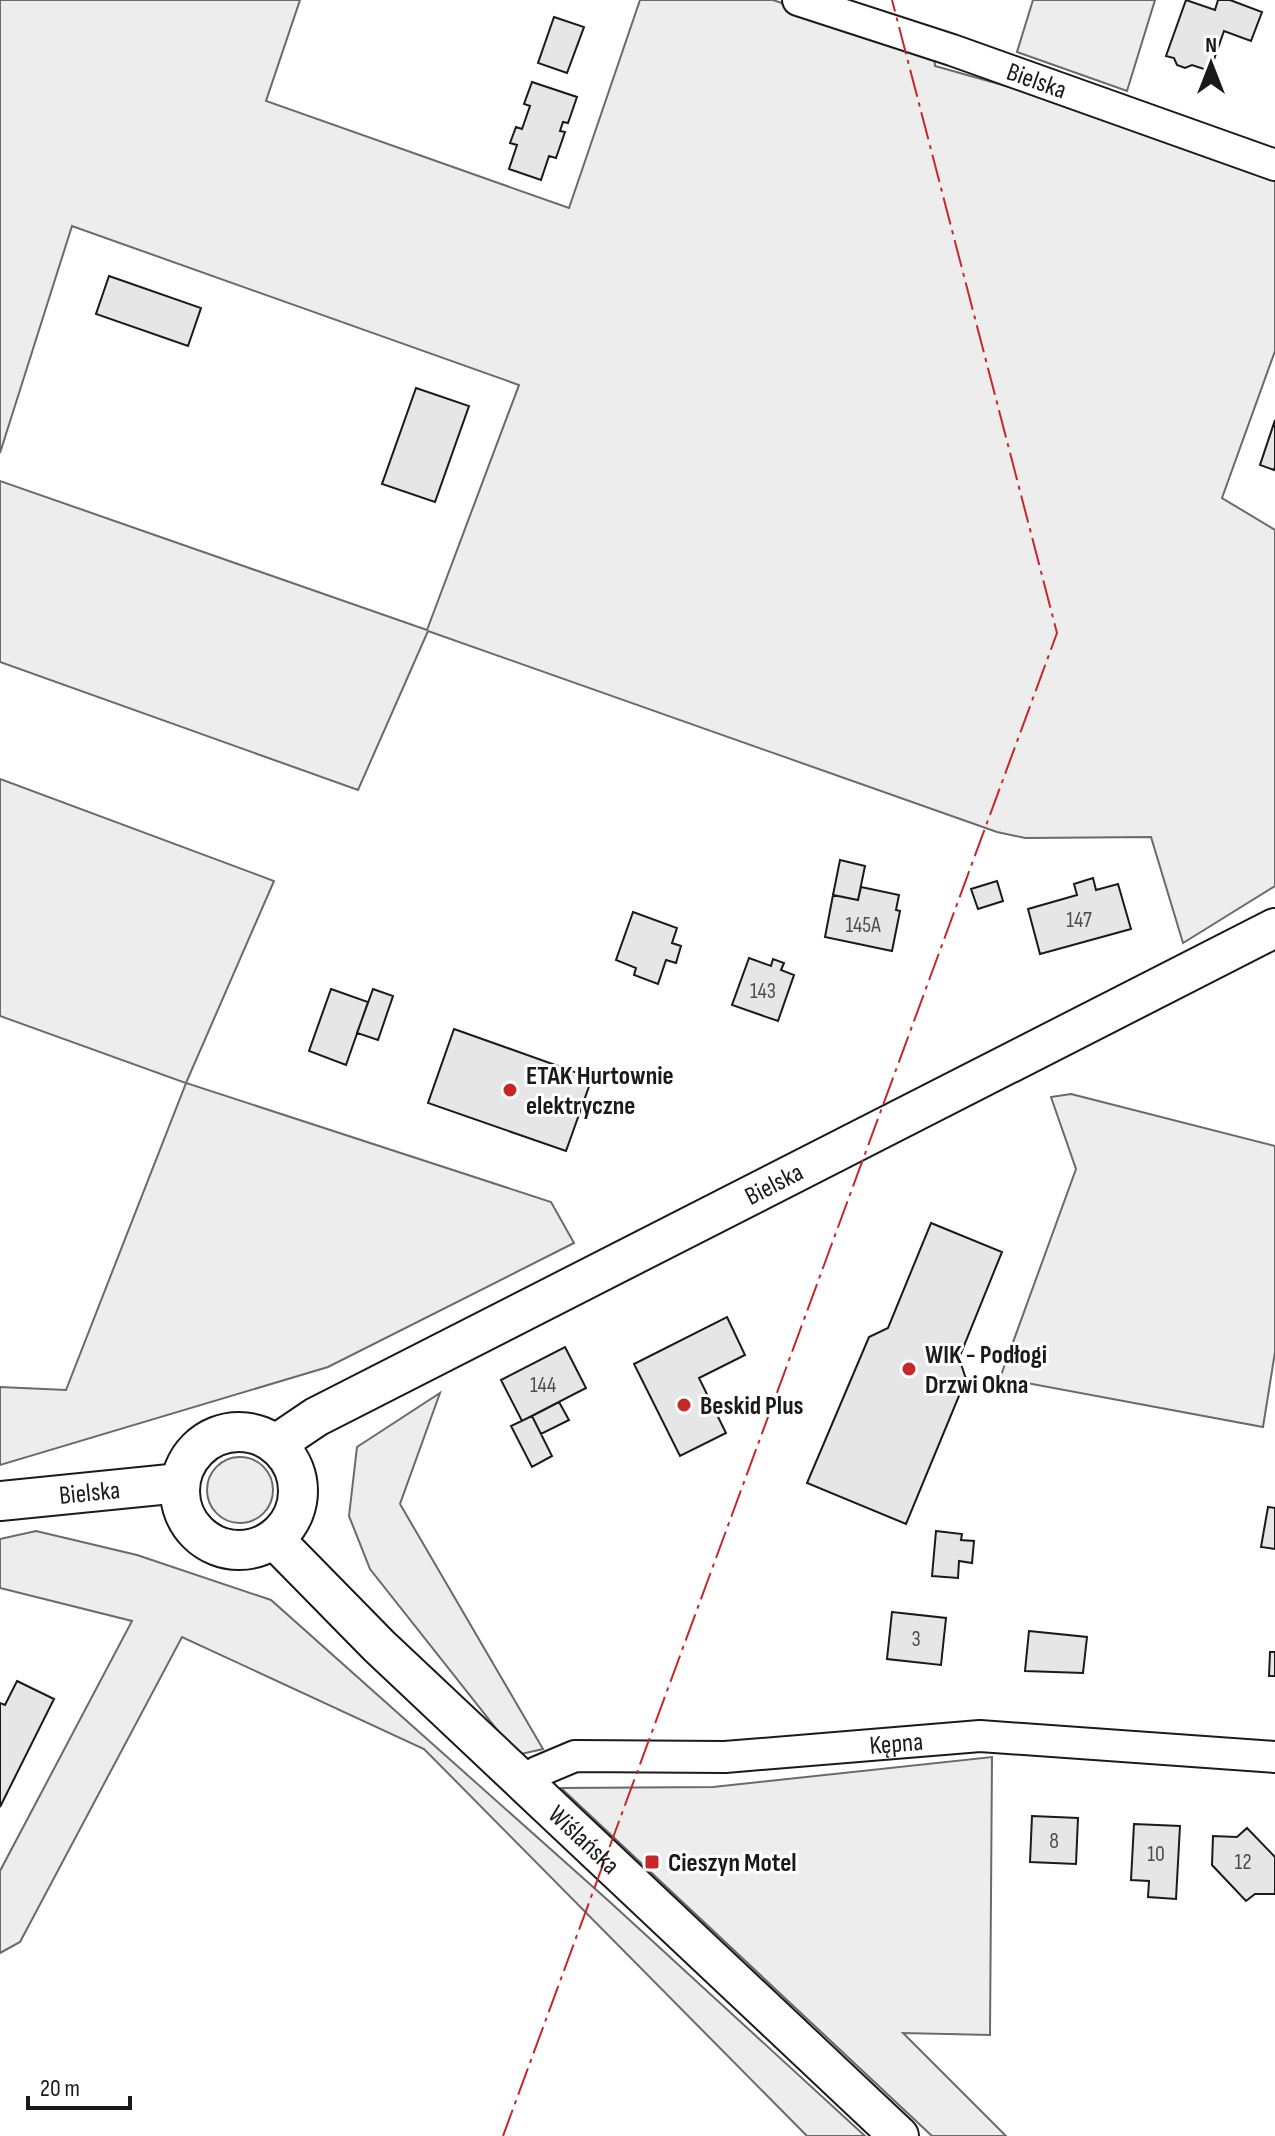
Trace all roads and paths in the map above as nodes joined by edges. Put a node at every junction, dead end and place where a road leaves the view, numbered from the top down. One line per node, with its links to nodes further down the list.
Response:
1 (798, 0): 2 (street, Bielska)
2 (1275, 165)
3 (1275, 928): 4 (street, Bielska)
4 (276, 1444): 5 (street); 7 (street)
5 (180, 1483): 6 (street, Bielska); 7 (street)
6 (0, 1501)
7 (274, 1539): 9 (street, Wiślańska)
8 (1275, 1757): 9 (street, Kępna)
9 (525, 1784): 10 (street, Wiślańska)
10 (899, 2136)

